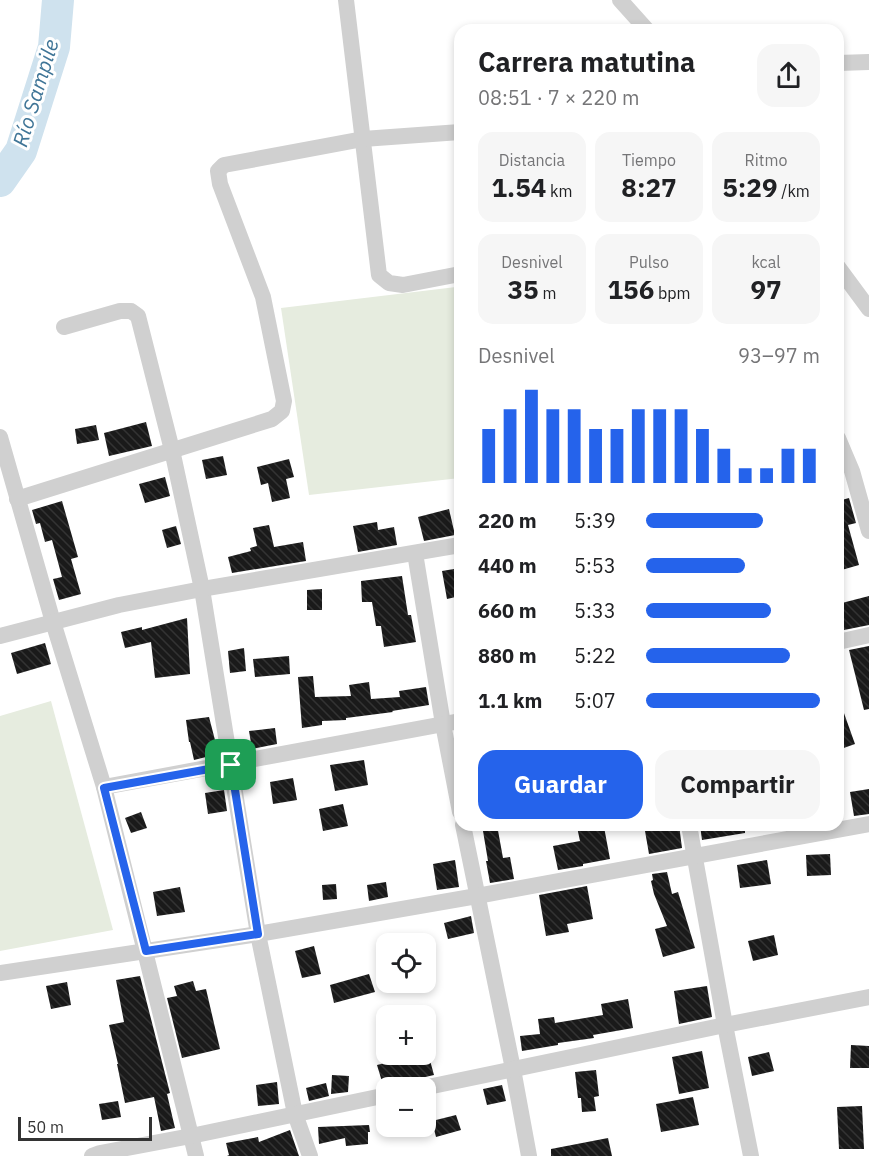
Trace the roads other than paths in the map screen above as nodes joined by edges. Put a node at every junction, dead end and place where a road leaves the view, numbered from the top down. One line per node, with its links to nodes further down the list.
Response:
1 (346, 0): 7 (street)
2 (620, 0): 3 (street)
3 (642, 24)
4 (869, 62): 5 (street)
5 (844, 63)
6 (454, 132): 7 (street)
7 (363, 139): 8 (street); 13 (street)
8 (454, 275)
9 (844, 275): 10 (street)
10 (869, 309)
11 (64, 327): 13 (street)
12 (0, 436): 15 (street)
13 (172, 450): 15 (street); 19 (street)
14 (845, 472): 16 (street)
15 (17, 499): 20 (street)
16 (869, 531)
17 (454, 545): 18 (street)
18 (415, 553): 19 (street); 25 (street)
19 (202, 589): 20 (street); 26 (street)
20 (53, 622): 22 (street); 28 (street)
21 (869, 635): 23 (street)
22 (0, 636)
23 (844, 641)
24 (454, 722): 25 (street)
25 (443, 724): 26 (street); 27 (street)
26 (231, 765): 28 (street); 36 (street)
27 (454, 781)
28 (104, 788): 37 (street)
29 (869, 825): 30 (street)
30 (844, 829)
31 (464, 831): 35 (street)
32 (690, 831): 34 (street)
33 (835, 831): 34 (street)
34 (695, 856): 35 (street); 40 (street)
35 (477, 896): 36 (street); 41 (street)
36 (258, 934): 37 (street); 44 (street)
37 (146, 951): 38 (street); 45 (street)
38 (0, 973)
39 (869, 998): 40 (street)
40 (725, 1025): 41 (street); 50 (street)
41 (513, 1068): 42 (street); 49 (street)
42 (436, 1085)
43 (376, 1097): 44 (street)
44 (295, 1114): 45 (street); 48 (street)
45 (191, 1136): 46 (street); 47 (street)
46 (92, 1156)
47 (196, 1156)
48 (310, 1156)
49 (529, 1156)
50 (752, 1156)

